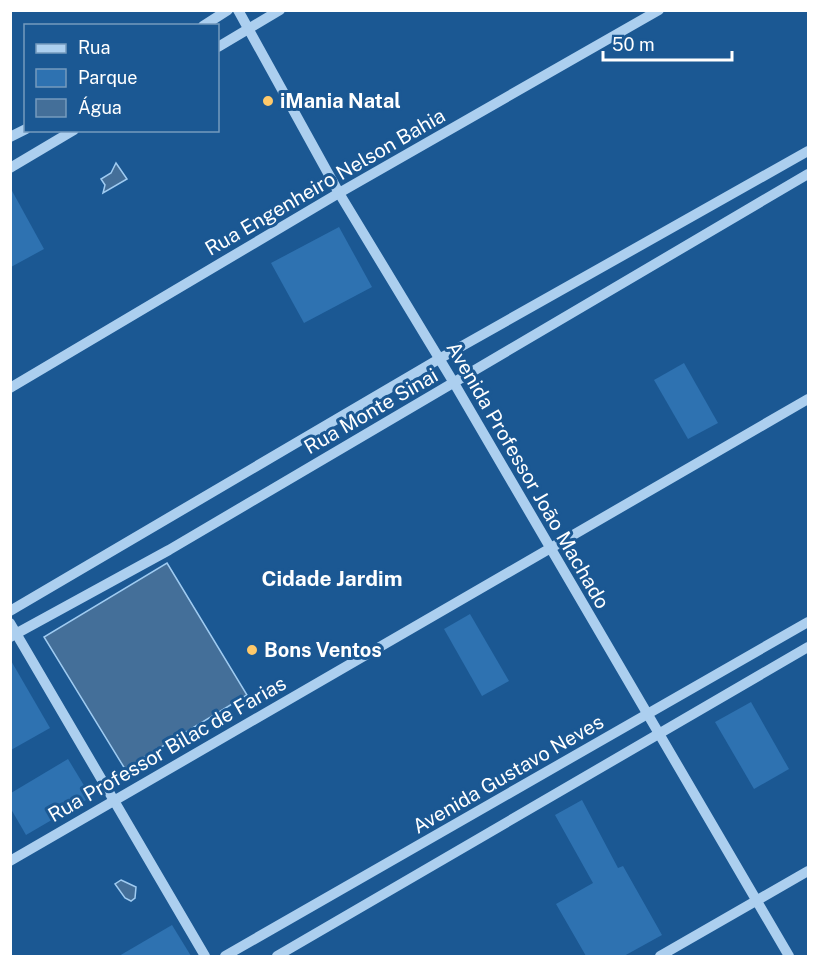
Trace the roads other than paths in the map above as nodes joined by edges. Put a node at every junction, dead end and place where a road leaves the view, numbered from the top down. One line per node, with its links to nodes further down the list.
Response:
1 (228, 10): 5 (street)
2 (238, 10): 6 (street, Avenida Professor João Machado)
3 (280, 10): 6 (street)
4 (659, 10): 14 (street, Rua Engenheiro Nelson Bahia)
5 (206, 24)
6 (249, 29): 7 (street); 14 (street, Avenida Professor João Machado)
7 (219, 46)
8 (24, 130): 10 (street)
9 (72, 132): 12 (street)
10 (10, 137)
11 (808, 151): 15 (street, Rua Monte Sinai)
12 (10, 168)
13 (808, 174): 16 (street, Rua Monte Sinai)
14 (339, 193): 15 (street, Avenida Professor João Machado); 17 (street, Rua Engenheiro Nelson Bahia)
15 (439, 359): 16 (street, Avenida Professor João Machado); 20 (street, Rua Monte Sinai)
16 (454, 383): 19 (street, Avenida Professor João Machado); 23 (street, Rua Monte Sinai)
17 (10, 388)
18 (808, 399): 19 (street, Rua Professor Bilac de Farias)
19 (551, 549): 25 (street, Avenida Professor João Machado); 27 (street, Rua Professor Bilac de Farias)
20 (10, 611)
21 (10, 622): 23 (street)
22 (808, 622): 25 (street, Avenida Gustavo Neves)
23 (14, 635): 27 (street)
24 (808, 647): 26 (street, Avenida Gustavo Neves)
25 (647, 716): 26 (street, Avenida Professor João Machado); 32 (street, Avenida Gustavo Neves)
26 (657, 734): 30 (street, Avenida Professor João Machado); 33 (street, Avenida Gustavo Neves)
27 (114, 801): 28 (street, Rua Professor Bilac de Farias); 31 (street)
28 (10, 861)
29 (808, 871): 30 (street)
30 (756, 901): 34 (street); 35 (street, Avenida Professor João Machado)
31 (205, 957)
32 (225, 957)
33 (277, 957)
34 (660, 957)
35 (789, 957)

